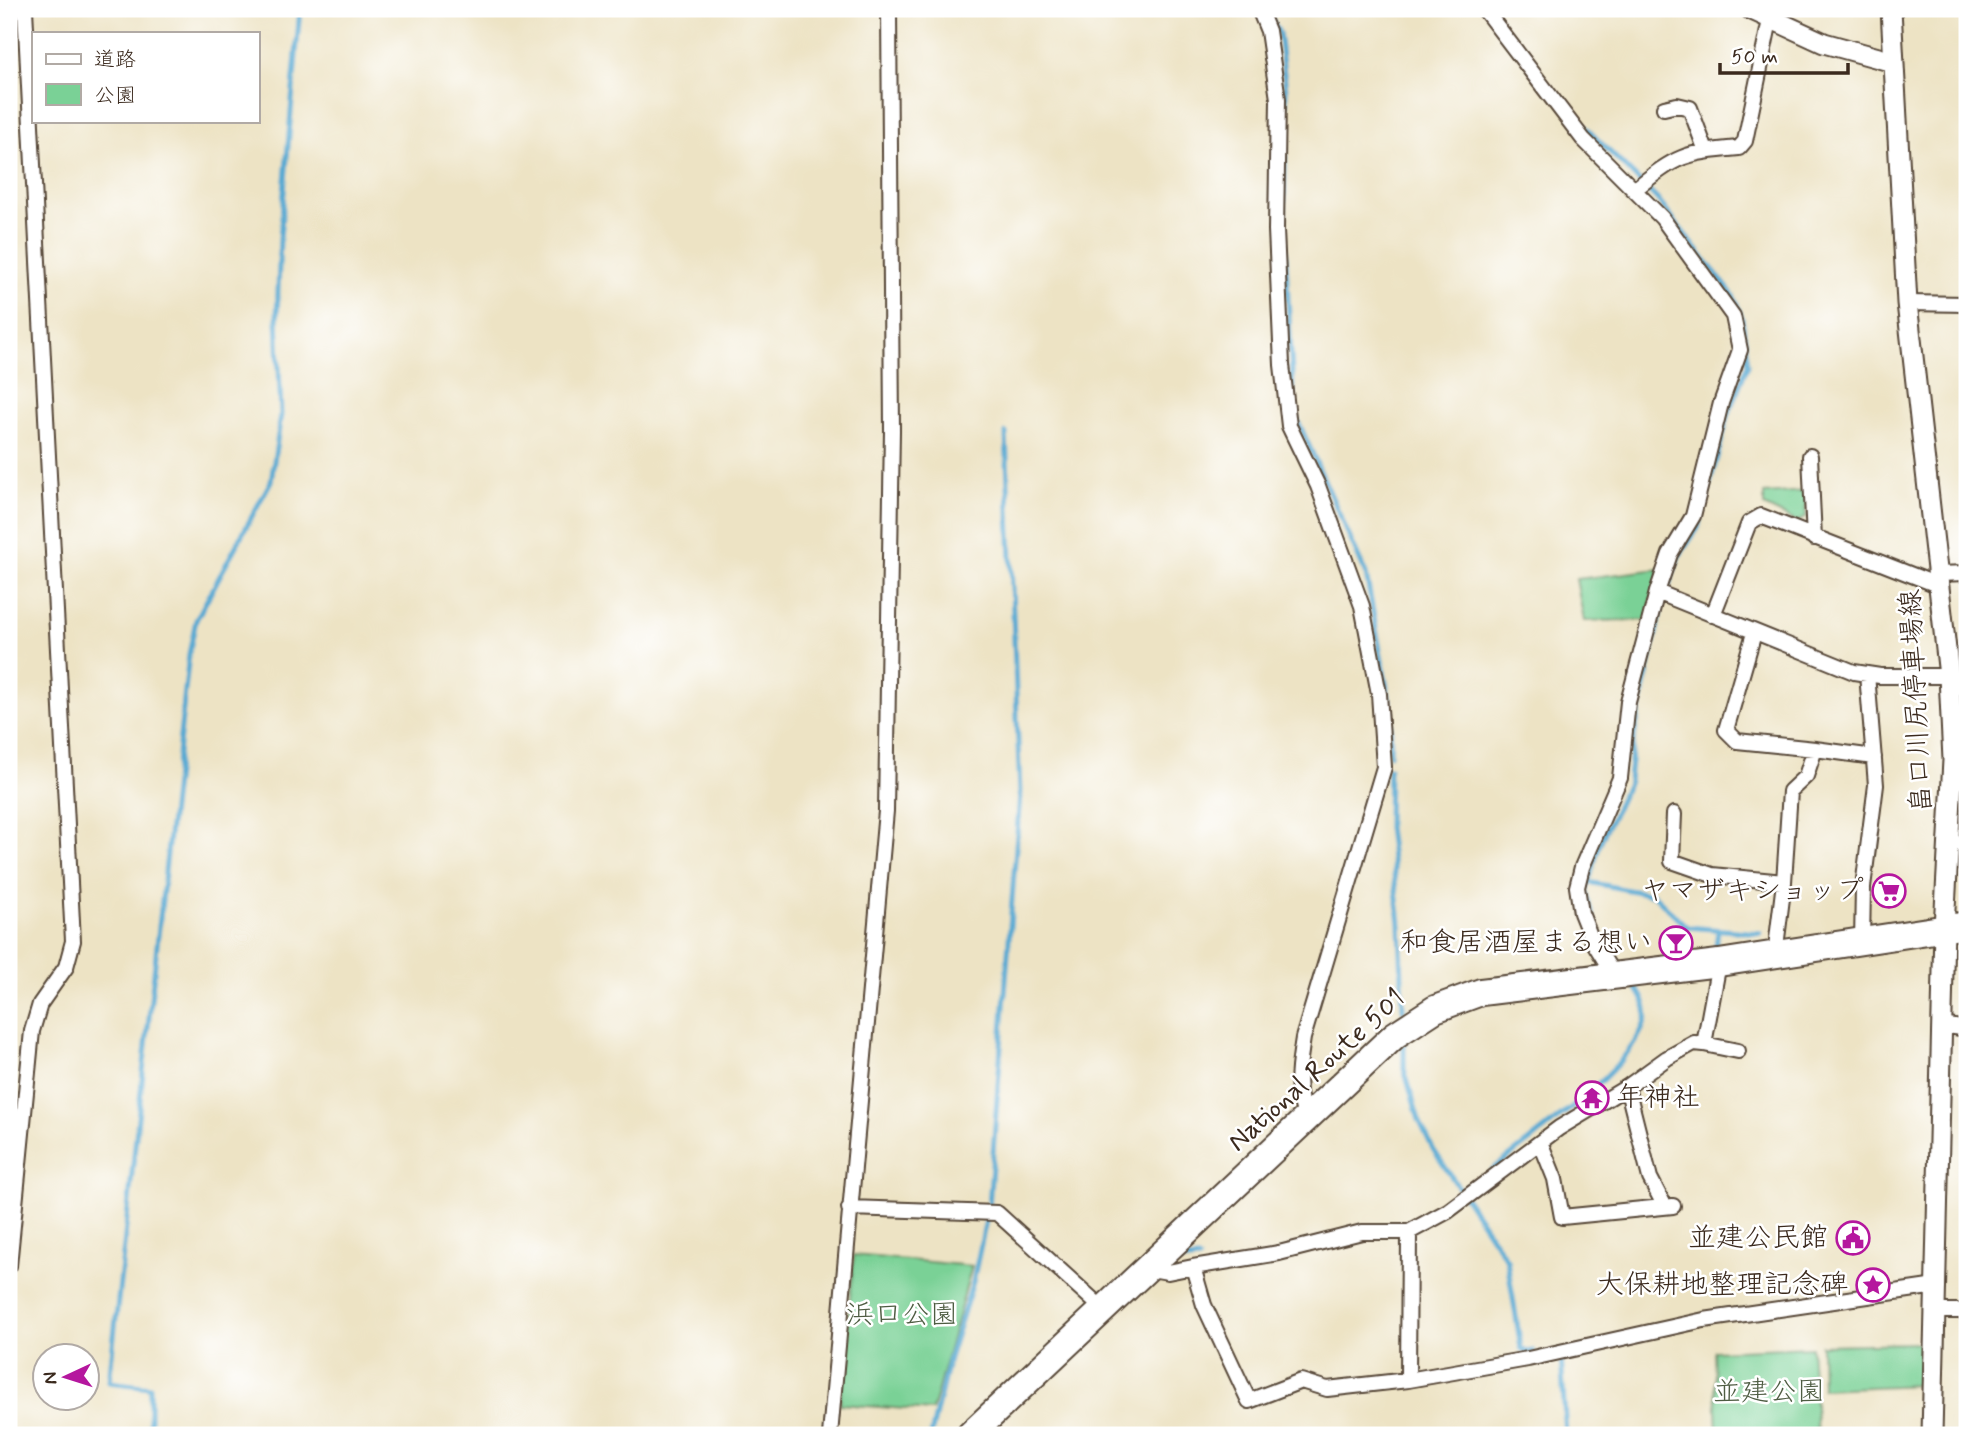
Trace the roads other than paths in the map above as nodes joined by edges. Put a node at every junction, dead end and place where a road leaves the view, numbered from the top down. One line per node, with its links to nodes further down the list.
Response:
1 (24, 9): 42 (street)
2 (889, 9): 40 (street)
3 (1259, 9): 38 (street)
4 (1484, 9): 11 (street)
5 (1750, 9): 7 (main road)
6 (1891, 9): 8 (main road, 畠口川尻停車場線)
7 (1770, 20): 8 (main road); 10 (street)
8 (1893, 62): 12 (main road, 畠口川尻停車場線)
9 (1664, 108): 10 (street)
10 (1706, 151): 11 (street)
11 (1634, 190): 18 (street)
12 (1908, 303): 13 (street); 17 (main road, 畠口川尻停車場線)
13 (1967, 304)
14 (1810, 456): 15 (street)
15 (1814, 538): 17 (street); 19 (street)
16 (1967, 573): 17 (street)
17 (1939, 580): 22 (main road, 畠口川尻停車場線)
18 (1664, 595): 19 (street); 32 (street)
19 (1713, 615): 20 (street)
20 (1754, 632): 21 (street); 23 (street)
21 (1867, 674): 22 (street); 24 (street)
22 (1949, 676): 26 (main road, 畠口川尻停車場線)
23 (1815, 749): 24 (street); 27 (street)
24 (1874, 757): 29 (street)
25 (1675, 814): 27 (street)
26 (1959, 843): 28 (main road, 畠口川尻停車場線)
27 (1784, 882): 30 (street)
28 (1956, 927): 29 (highway, National Route 501); 33 (main road, 畠口川尻停車場線)
29 (1862, 942): 30 (highway, National Route 501)
30 (1775, 955): 31 (highway, National Route 501)
31 (1718, 963): 32 (highway, National Route 501); 35 (street)
32 (1615, 977): 38 (highway, National Route 501)
33 (1942, 1025): 34 (street); 45 (main road, 畠口川尻停車場線)
34 (1967, 1029)
35 (1704, 1044): 36 (street); 37 (street)
36 (1738, 1051)
37 (1627, 1087): 39 (street); 39 (street)
38 (1307, 1121): 44 (highway, National Route 501)
39 (1541, 1144): 41 (street)
40 (849, 1208): 46 (street); 50 (street)
41 (1409, 1233): 43 (street); 49 (street)
42 (9, 1266)
43 (1193, 1267): 44 (street); 49 (street)
44 (1151, 1269): 46 (highway, National Route 501)
45 (1936, 1286): 47 (main road, 畠口川尻停車場線); 49 (street)
46 (1104, 1310): 51 (highway, National Route 501)
47 (1936, 1311): 48 (street); 52 (main road, 畠口川尻停車場線)
48 (1967, 1311)
49 (1408, 1380)
50 (830, 1435)
51 (970, 1435)
52 (1933, 1435)

